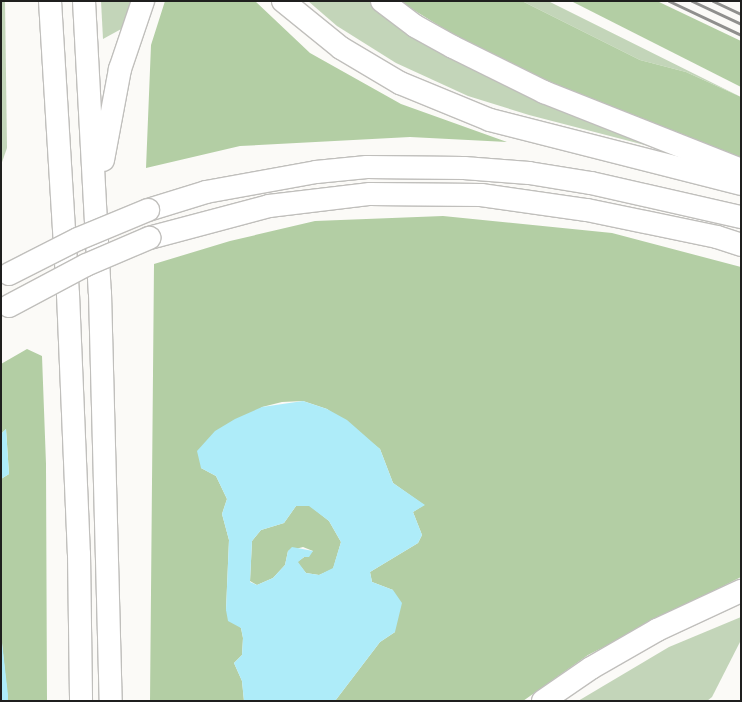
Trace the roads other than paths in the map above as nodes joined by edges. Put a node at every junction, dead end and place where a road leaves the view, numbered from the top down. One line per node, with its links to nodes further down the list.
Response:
1 (50, 1): 14 (highway)
2 (84, 1): 8 (highway)
3 (143, 1): 8 (highway)
4 (284, 1): 7 (highway)
5 (382, 1): 6 (highway)
6 (741, 170)
7 (741, 184)
8 (96, 202): 15 (highway)
9 (741, 217): 11 (highway, bridge)
10 (741, 245): 12 (highway, bridge)
11 (5, 276)
12 (5, 308)
13 (741, 591): 16 (highway)
14 (81, 701)
15 (111, 701)
16 (543, 701)

